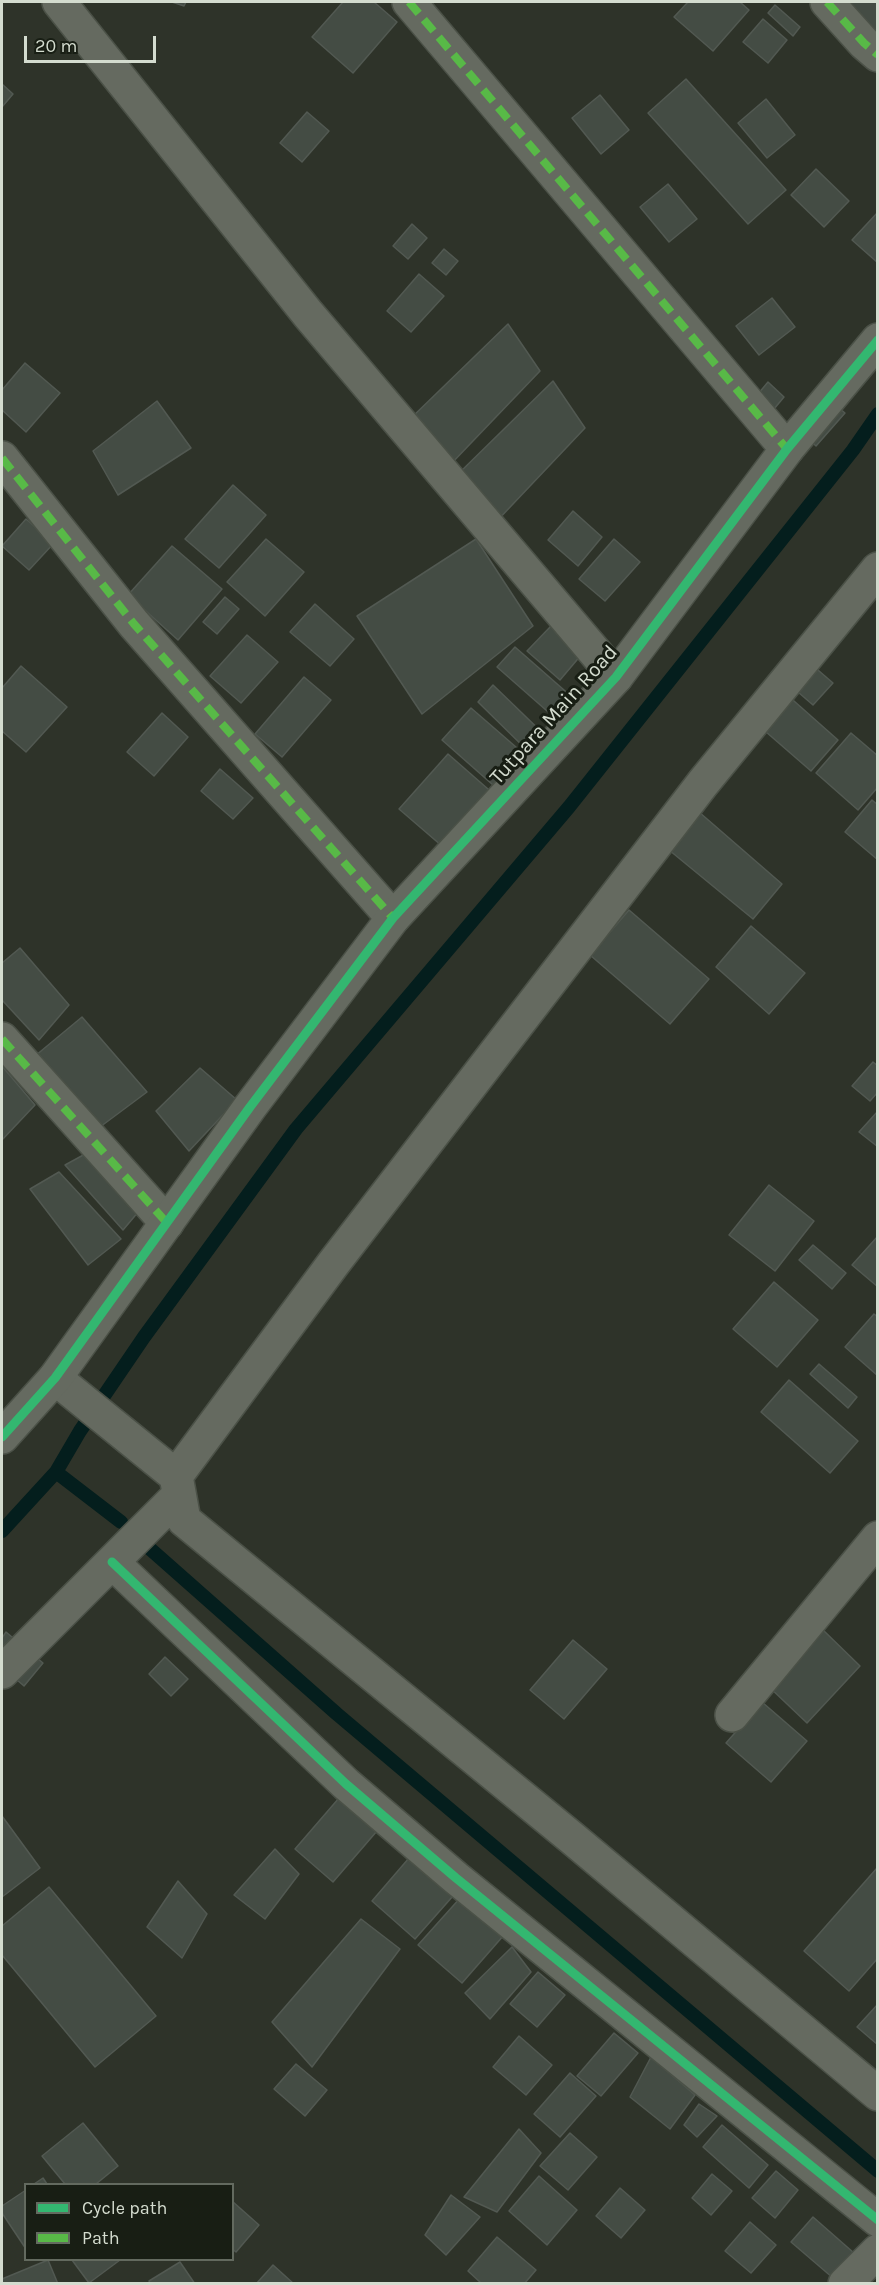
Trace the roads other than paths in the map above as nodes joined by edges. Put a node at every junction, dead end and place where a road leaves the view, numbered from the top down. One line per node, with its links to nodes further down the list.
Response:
1 (59, 2): 9 (street)
2 (409, 2): 6 (street)
3 (827, 2): 4 (street)
4 (878, 55)
5 (878, 340): 6 (street, Tutpara Main Road)
6 (787, 449): 9 (street, Tutpara Main Road)
7 (2, 458): 10 (street)
8 (878, 569): 15 (street)
9 (616, 677): 10 (street, Tutpara Main Road)
10 (393, 918): 12 (street, Tutpara Main Road)
11 (2, 1039): 12 (street)
12 (167, 1223): 13 (street, Tutpara Main Road)
13 (55, 1378): 14 (street, Tutpara Main Road); 15 (street)
14 (2, 1437)
15 (178, 1485): 17 (street); 20 (street)
16 (878, 1538): 19 (street)
17 (112, 1562): 18 (street); 21 (street)
18 (2, 1672)
19 (732, 1715)
20 (878, 2094)
21 (878, 2220)
22 (878, 2251): 23 (street)
23 (845, 2283)

